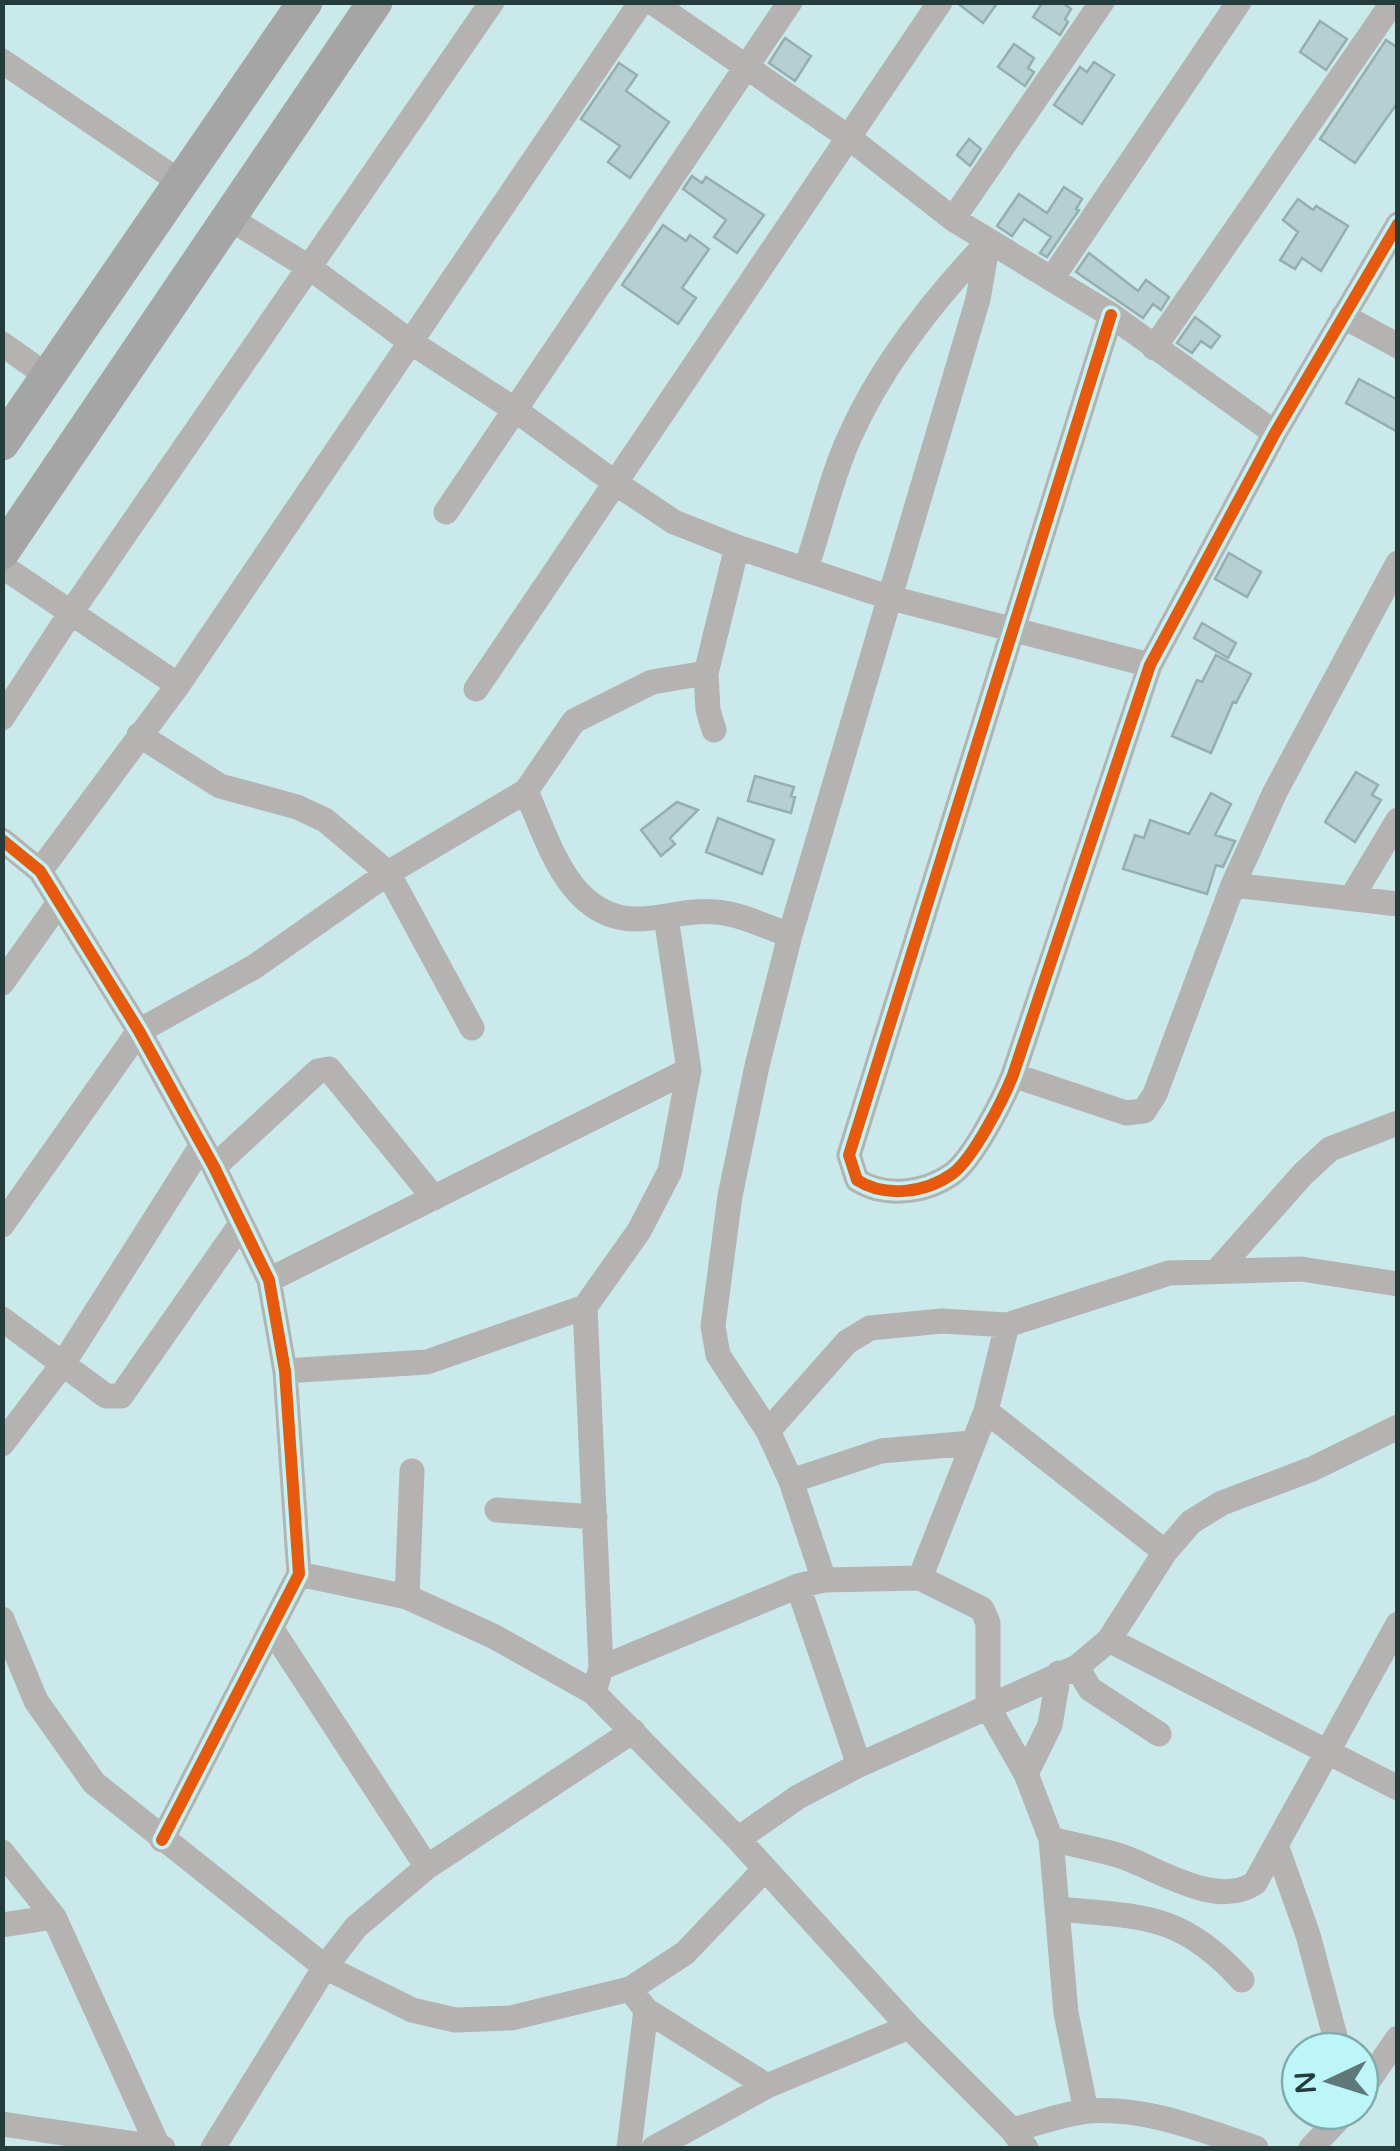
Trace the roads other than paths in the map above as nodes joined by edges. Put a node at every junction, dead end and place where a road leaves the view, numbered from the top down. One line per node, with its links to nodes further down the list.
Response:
1 (305, 2): 14 (highway)
2 (375, 2): 15 (highway)
3 (492, 2): 19 (street)
4 (641, 2): 23 (street)
5 (652, 2): 12 (street)
6 (790, 2): 12 (street)
7 (940, 2): 13 (street)
8 (1102, 2): 16 (street)
9 (1239, 2): 20 (street)
10 (1386, 10): 26 (street)
11 (2, 61): 14 (street)
12 (746, 69): 13 (street); 28 (street)
13 (848, 137): 16 (street); 31 (street)
14 (183, 184): 27 (highway)
15 (228, 218): 19 (street); 34 (highway)
16 (953, 219): 18 (street)
17 (1398, 224): 22 (street)
18 (988, 242): 20 (street); 37 (street); 38 (street)
19 (310, 268): 23 (street); 39 (street)
20 (1053, 277): 21 (street)
21 (1111, 315): 26 (street); 40 (street)
22 (1343, 316): 25 (street); 29 (street)
23 (412, 342): 28 (street); 43 (street)
24 (2, 344): 27 (street)
25 (1398, 346)
26 (1154, 348): 29 (street)
27 (49, 376): 30 (highway)
28 (514, 409): 31 (street); 32 (street)
29 (1275, 432): 41 (street)
30 (2, 444)
31 (614, 482): 33 (street); 44 (street)
32 (446, 512)
33 (738, 547): 37 (street); 42 (street)
34 (2, 552)
35 (1398, 563): 53 (street)
36 (2, 566): 39 (street)
37 (806, 568): 38 (street)
38 (891, 598): 40 (street); 58 (street)
39 (72, 611): 43 (street); 45 (street)
40 (1015, 630): 41 (street); 63 (street)
41 (1150, 665): 63 (street)
42 (706, 673): 46 (street); 48 (street)
43 (178, 684): 47 (street)
44 (476, 690)
45 (2, 718)
46 (714, 730)
47 (139, 734): 51 (street); 52 (street)
48 (526, 791): 52 (street); 57 (street)
49 (1398, 820): 54 (street)
50 (2, 840): 51 (street)
51 (40, 871): 55 (street)
52 (388, 873): 60 (street); 61 (street)
53 (1233, 886): 54 (street); 63 (street)
54 (1352, 897): 56 (street)
55 (58, 904): 59 (street); 61 (street)
56 (1398, 904)
57 (666, 917): 58 (street); 62 (street)
58 (790, 934): 79 (street)
59 (2, 983)
60 (472, 1028)
61 (139, 1031): 65 (street); 68 (street)
62 (689, 1070): 66 (street); 72 (street)
63 (1013, 1075)
64 (1398, 1123): 69 (street)
65 (208, 1156): 66 (street); 67 (street); 75 (street)
66 (434, 1198): 70 (street)
67 (241, 1224): 70 (street); 75 (street)
68 (2, 1225)
69 (1216, 1272): 71 (street); 74 (street)
70 (270, 1280): 76 (street)
71 (1398, 1284)
72 (585, 1307): 76 (street); 85 (street)
73 (2, 1319): 75 (street)
74 (1007, 1325): 77 (street); 79 (street)
75 (63, 1364): 80 (street)
76 (285, 1371): 87 (street)
77 (986, 1411): 81 (street); 86 (street)
78 (1398, 1427): 86 (street)
79 (768, 1430): 83 (street)
80 (2, 1444)
81 (971, 1444): 83 (street); 88 (street)
82 (412, 1471): 91 (street)
83 (791, 1481): 89 (street)
84 (497, 1510): 85 (street)
85 (595, 1517): 97 (street)
86 (1165, 1552): 95 (street)
87 (299, 1574): 91 (street); 94 (street)
88 (920, 1578): 89 (street); 98 (street)
89 (824, 1580): 90 (street)
90 (798, 1586): 97 (street); 102 (street)
91 (407, 1598): 97 (street)
92 (2, 1619): 107 (street)
93 (1398, 1624): 101 (street)
94 (271, 1628): 107 (street); 110 (street)
95 (1109, 1640): 96 (street); 101 (street)
96 (1068, 1670): 98 (street); 100 (street); 103 (street)
97 (598, 1680): 99 (street)
98 (988, 1707): 102 (street); 103 (street)
99 (633, 1731): 105 (street); 110 (street)
100 (1159, 1734)
101 (1328, 1751): 104 (street); 108 (street)
102 (859, 1765): 105 (street)
103 (1026, 1774): 106 (street)
104 (1398, 1788)
105 (738, 1839): 111 (street)
106 (1051, 1839): 108 (street); 112 (street)
107 (162, 1840): 115 (street)
108 (1276, 1845): 120 (street)
109 (2, 1852): 113 (street)
110 (428, 1867): 115 (street)
111 (764, 1870): 117 (street); 119 (street)
112 (1058, 1909): 116 (street); 124 (street)
113 (54, 1916): 114 (street); 127 (street)
114 (2, 1925)
115 (325, 1967): 117 (street); 128 (street)
116 (1242, 1980)
117 (630, 1989): 118 (street)
118 (646, 2010): 123 (street); 129 (street)
119 (909, 2027): 123 (street); 126 (street)
120 (1334, 2031)
121 (1398, 2038): 122 (street)
122 (1380, 2064)
123 (767, 2086): 130 (street)
124 (1086, 2112): 126 (street); 131 (street)
125 (2, 2124): 127 (street)
126 (1019, 2139)
127 (160, 2147)
128 (213, 2148)
129 (630, 2148)
130 (654, 2148)
131 (1256, 2148)

